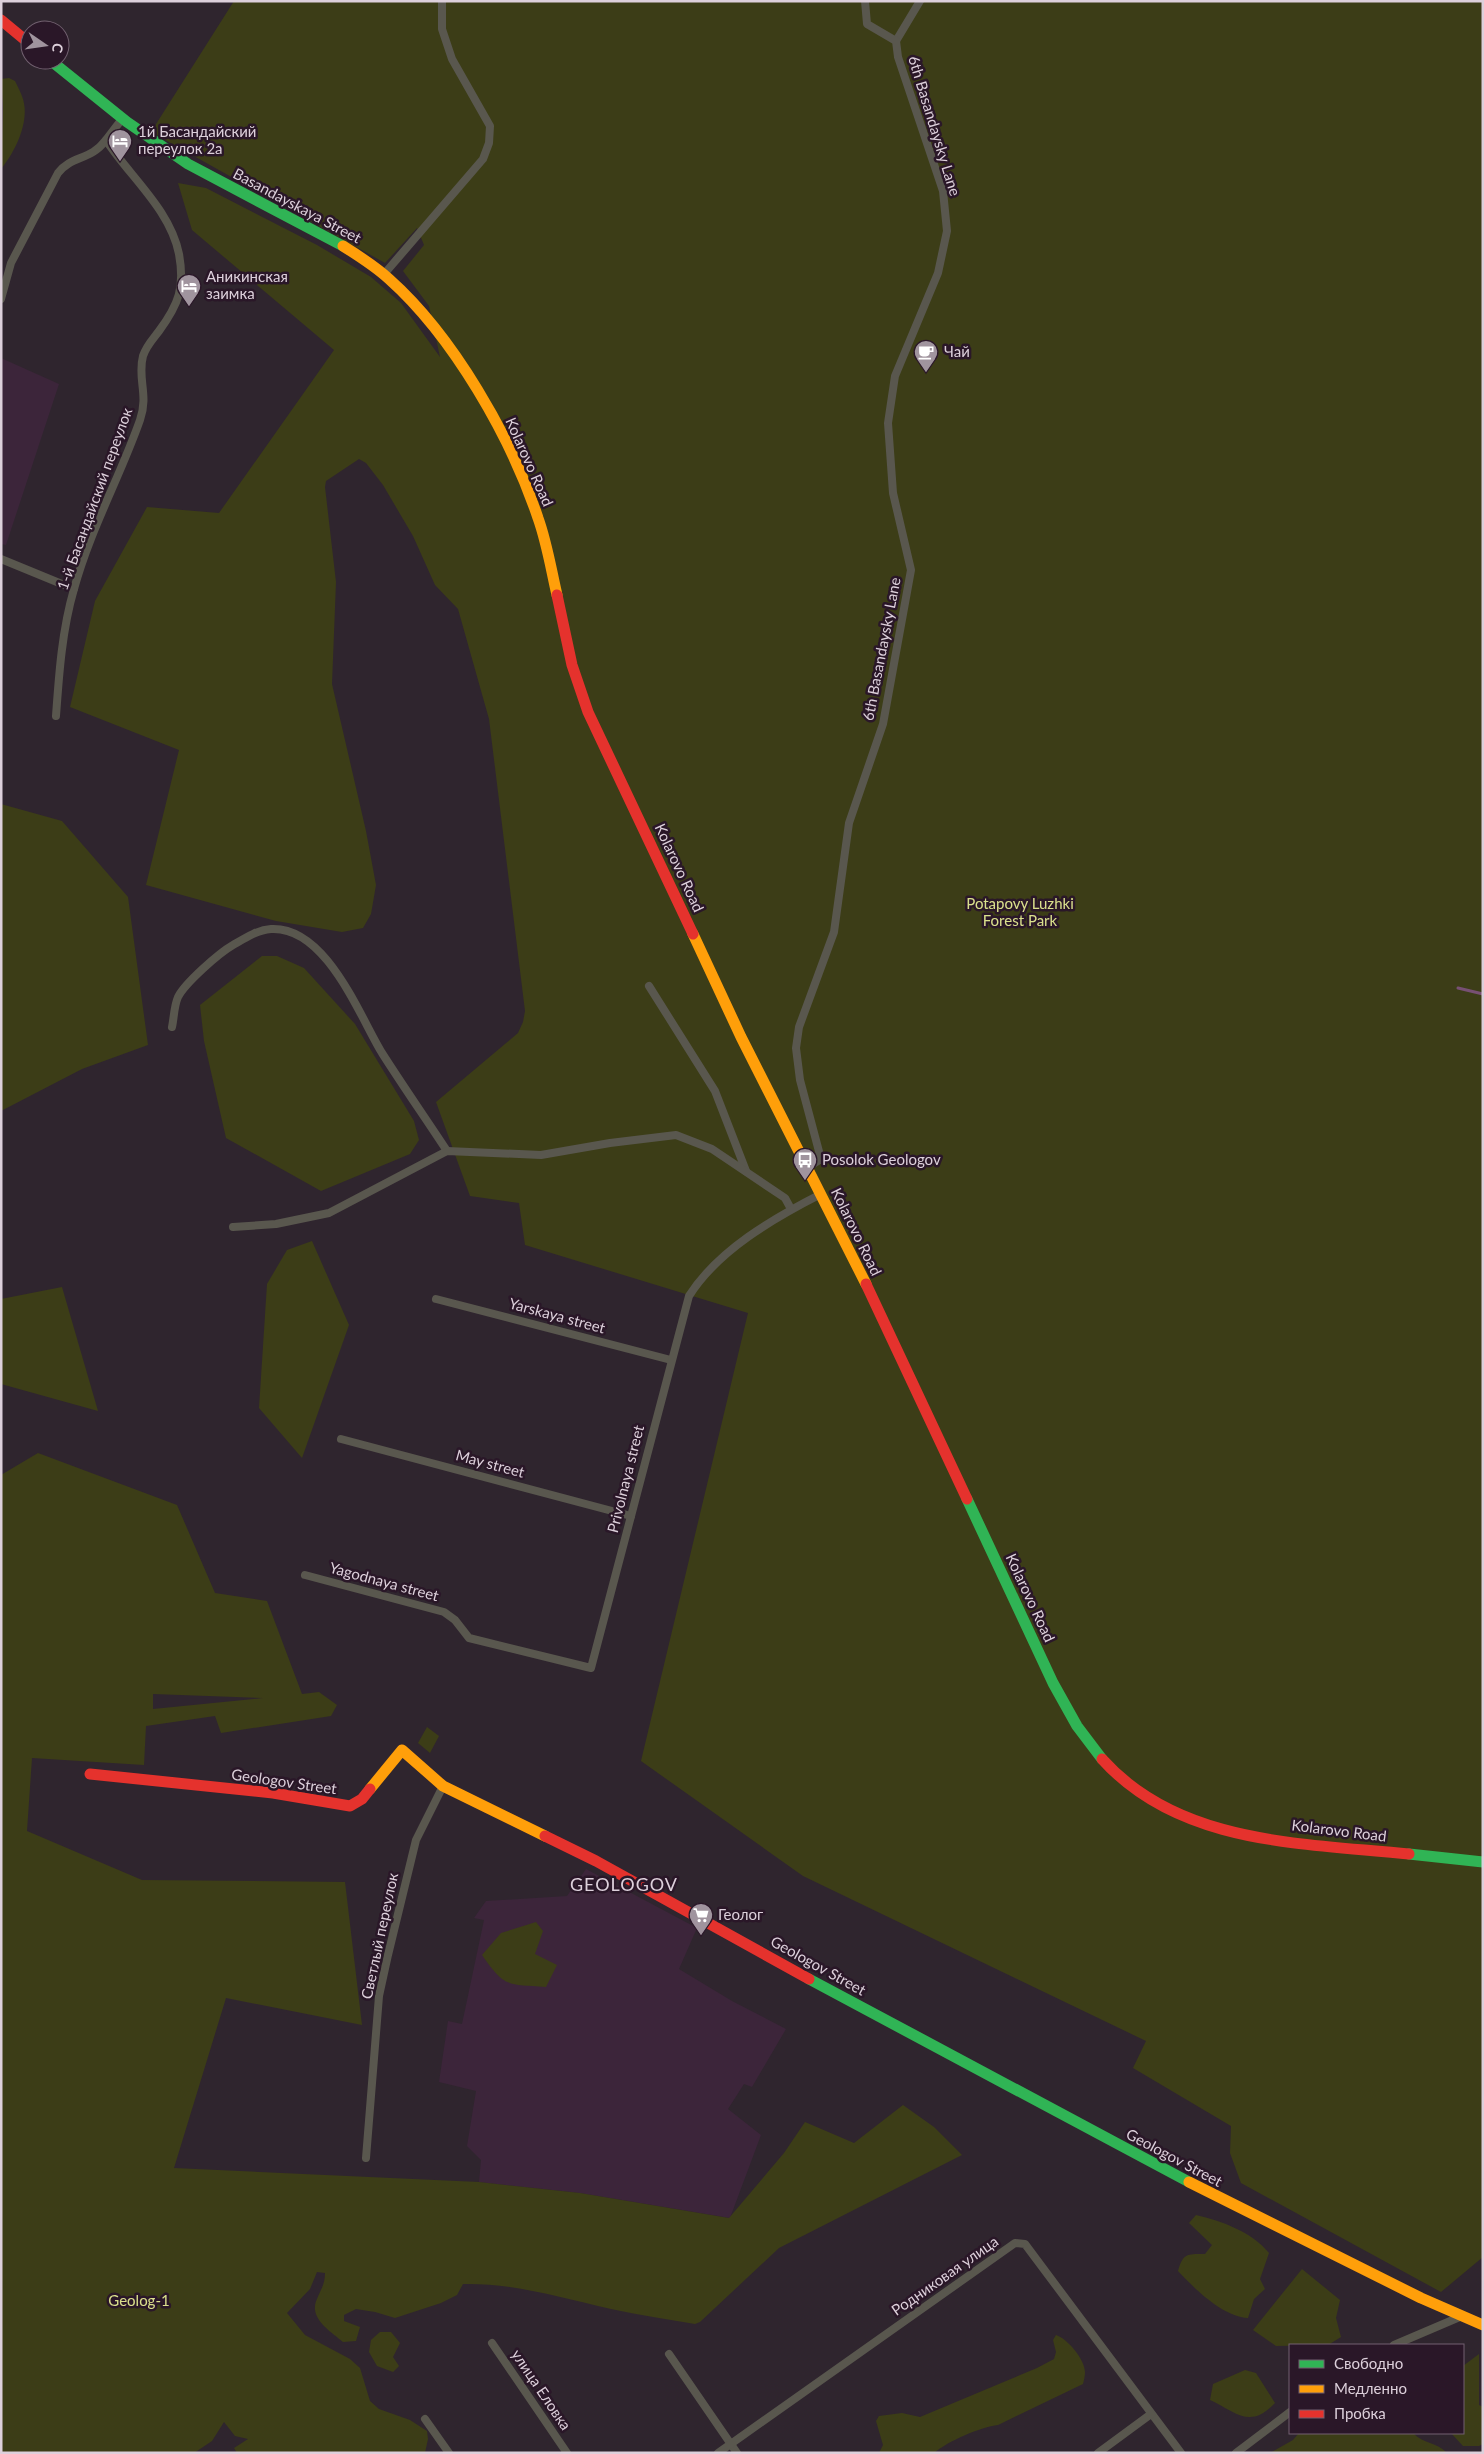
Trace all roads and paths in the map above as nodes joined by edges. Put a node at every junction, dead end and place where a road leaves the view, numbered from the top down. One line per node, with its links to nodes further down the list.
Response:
1 (442, 1): 10 (street)
2 (865, 1): 6 (street, 6th Basandaysky Lane)
3 (920, 1): 6 (street)
4 (1, 20): 5 (street)
5 (20, 36)
6 (896, 41): 18 (street, 6th Basandaysky Lane)
7 (62, 70): 8 (street, Basandayskaya Street)
8 (122, 119): 9 (street); 10 (street, Basandayskaya Street)
9 (106, 140): 11 (street); 13 (street, 1-й Басандайский переулок)
10 (385, 273): 18 (street, Kolarovo Road)
11 (1, 299)
12 (1, 559): 13 (street)
13 (74, 589): 14 (street, 1-й Басандайский переулок)
14 (56, 716)
15 (649, 986): 19 (street)
16 (172, 1027): 17 (street)
17 (447, 1151): 19 (street); 22 (street)
18 (808, 1167): 20 (street, Kolarovo Road)
19 (746, 1171): 21 (street)
20 (821, 1194): 21 (street); 31 (street, Kolarovo Road)
21 (791, 1209): 24 (street)
22 (233, 1227)
23 (436, 1299): 24 (street, Yarskaya street)
24 (671, 1360): 26 (street, Privolnaya street)
25 (341, 1439): 26 (street, May street)
26 (631, 1516): 28 (street, Privolnaya street)
27 (305, 1575): 28 (street, Yagodnaya street)
28 (591, 1668)
29 (90, 1774): 30 (street, Geologov Street)
30 (443, 1786): 32 (street, Светлый переулок); 33 (street, Geologov Street)
31 (1483, 1862)
32 (366, 2158)
33 (1462, 2316): 34 (street, Geologov Street); 36 (street)
34 (1483, 2325)
35 (492, 2343): 43 (street, улица Еловка)
36 (1396, 2344)
37 (669, 2354): 41 (street)
38 (1289, 2413): 48 (street)
39 (1151, 2414): 41 (street, Родниковая улица); 46 (street); 47 (street, Родниковая улица)
40 (425, 2419): 42 (street)
41 (731, 2444): 44 (street, Родниковая улица); 45 (street)
42 (449, 2453)
43 (567, 2453)
44 (718, 2453)
45 (737, 2453)
46 (1098, 2453)
47 (1181, 2453)
48 (1236, 2453)

